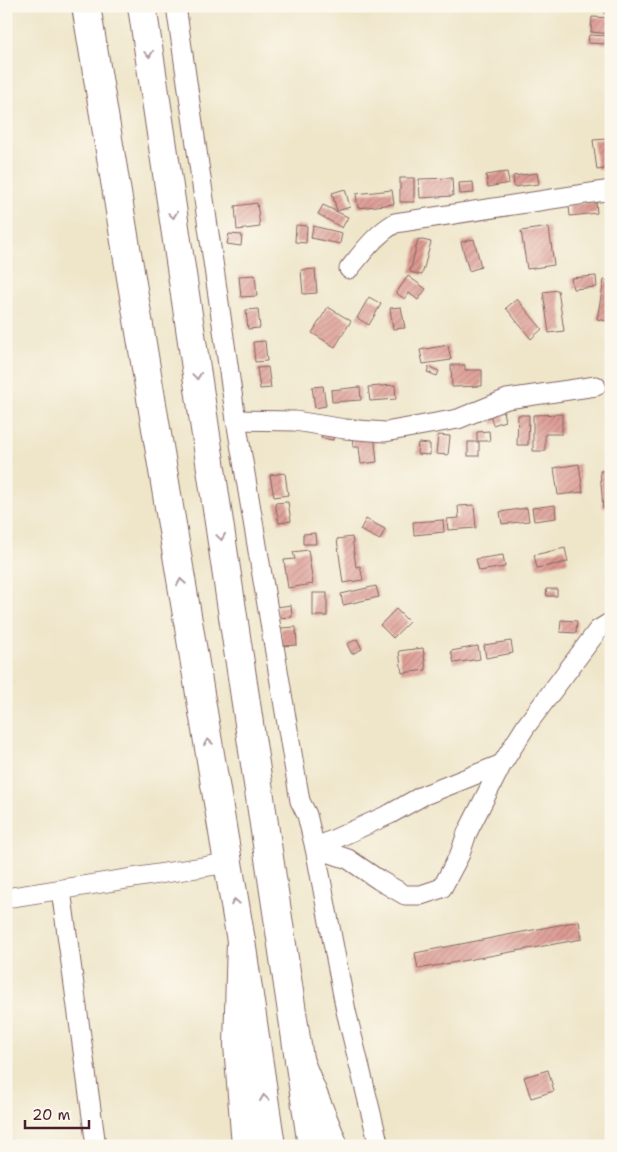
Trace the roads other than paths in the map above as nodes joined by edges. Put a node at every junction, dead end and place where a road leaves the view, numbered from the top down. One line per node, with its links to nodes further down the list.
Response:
1 (86, 6): 11 (main road, one-way to 1)
2 (142, 6): 15 (main road, one-way to 15)
3 (176, 6): 7 (street)
4 (611, 190): 5 (street)
5 (349, 269)
6 (596, 386): 7 (street)
7 (236, 420): 10 (street)
8 (611, 622): 9 (street)
9 (502, 764): 10 (street); 10 (street)
10 (315, 848): 21 (street)
11 (228, 862): 12 (street); 14 (main road, one-way to 11)
12 (61, 890): 13 (street); 16 (street)
13 (6, 898)
14 (241, 941): 17 (main road); 18 (main road, one-way to 14)
15 (299, 1060): 19 (main road); 20 (main road)
16 (96, 1146)
17 (246, 1146)
18 (271, 1146)
19 (312, 1146)
20 (334, 1146)
21 (379, 1146)

